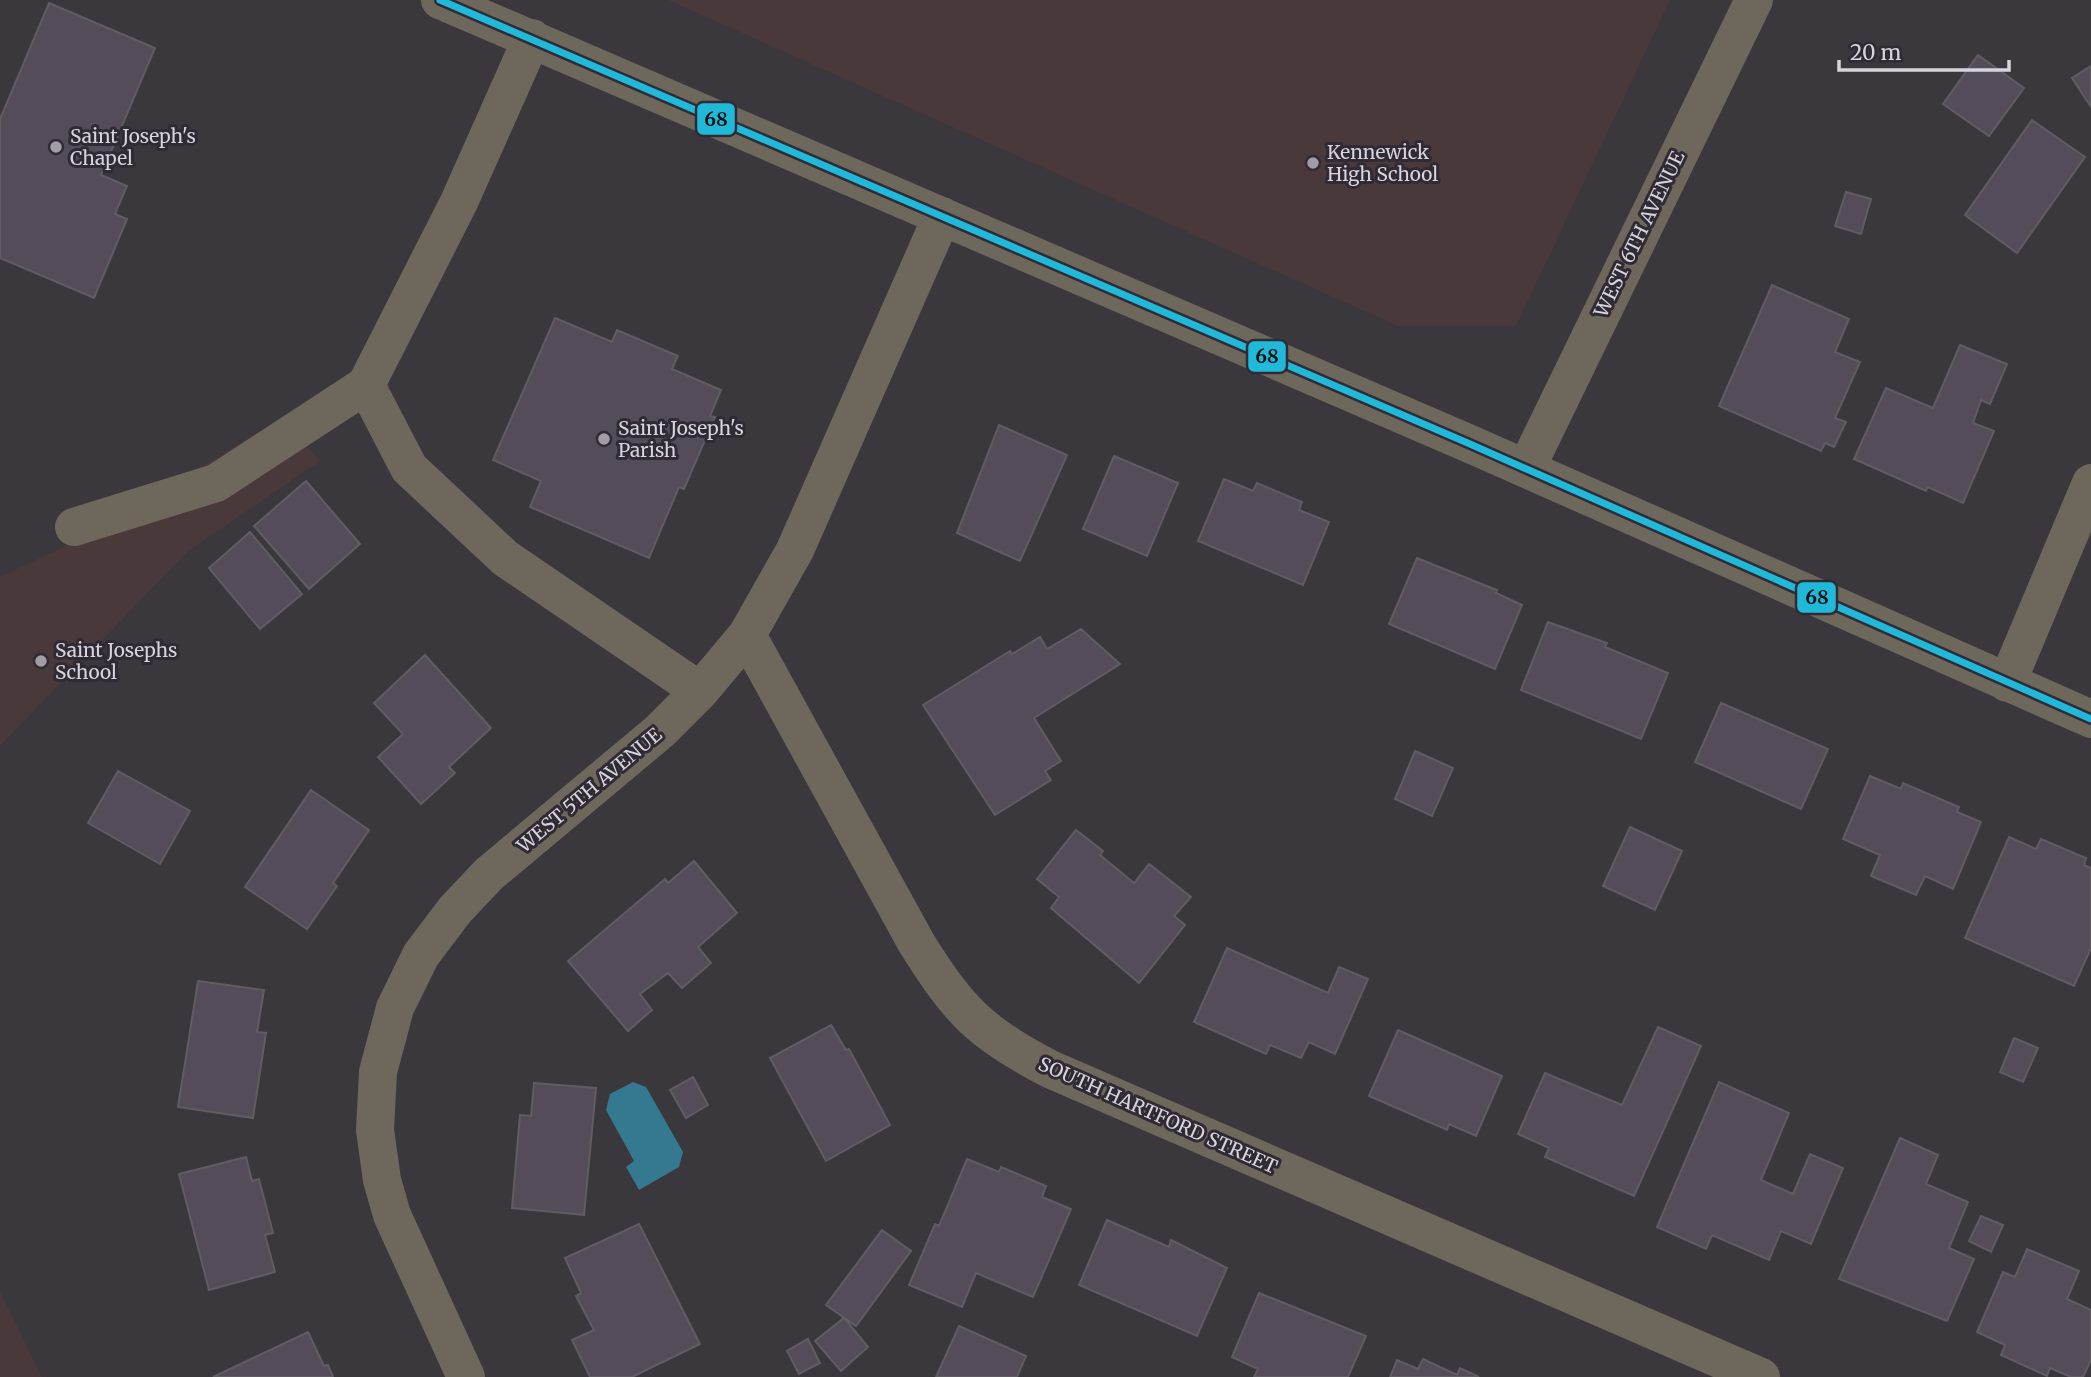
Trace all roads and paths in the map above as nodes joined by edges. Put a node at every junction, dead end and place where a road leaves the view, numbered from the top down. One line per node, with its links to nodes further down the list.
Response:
1 (1754, 0): 6 (street, WEST 6TH AVENUE)
2 (446, 1): 3 (street)
3 (532, 38): 4 (street); 5 (street)
4 (942, 216): 6 (street); 9 (street, WEST 5TH AVENUE)
5 (366, 385): 8 (street); 11 (street)
6 (1526, 469): 10 (street)
7 (2091, 483): 10 (street)
8 (74, 527)
9 (747, 635): 11 (street, WEST 5TH AVENUE); 14 (street, SOUTH HARTFORD STREET)
10 (2007, 682): 12 (street)
11 (700, 691): 13 (street, WEST 5TH AVENUE)
12 (2091, 719)
13 (467, 1377)
14 (1761, 1377)

